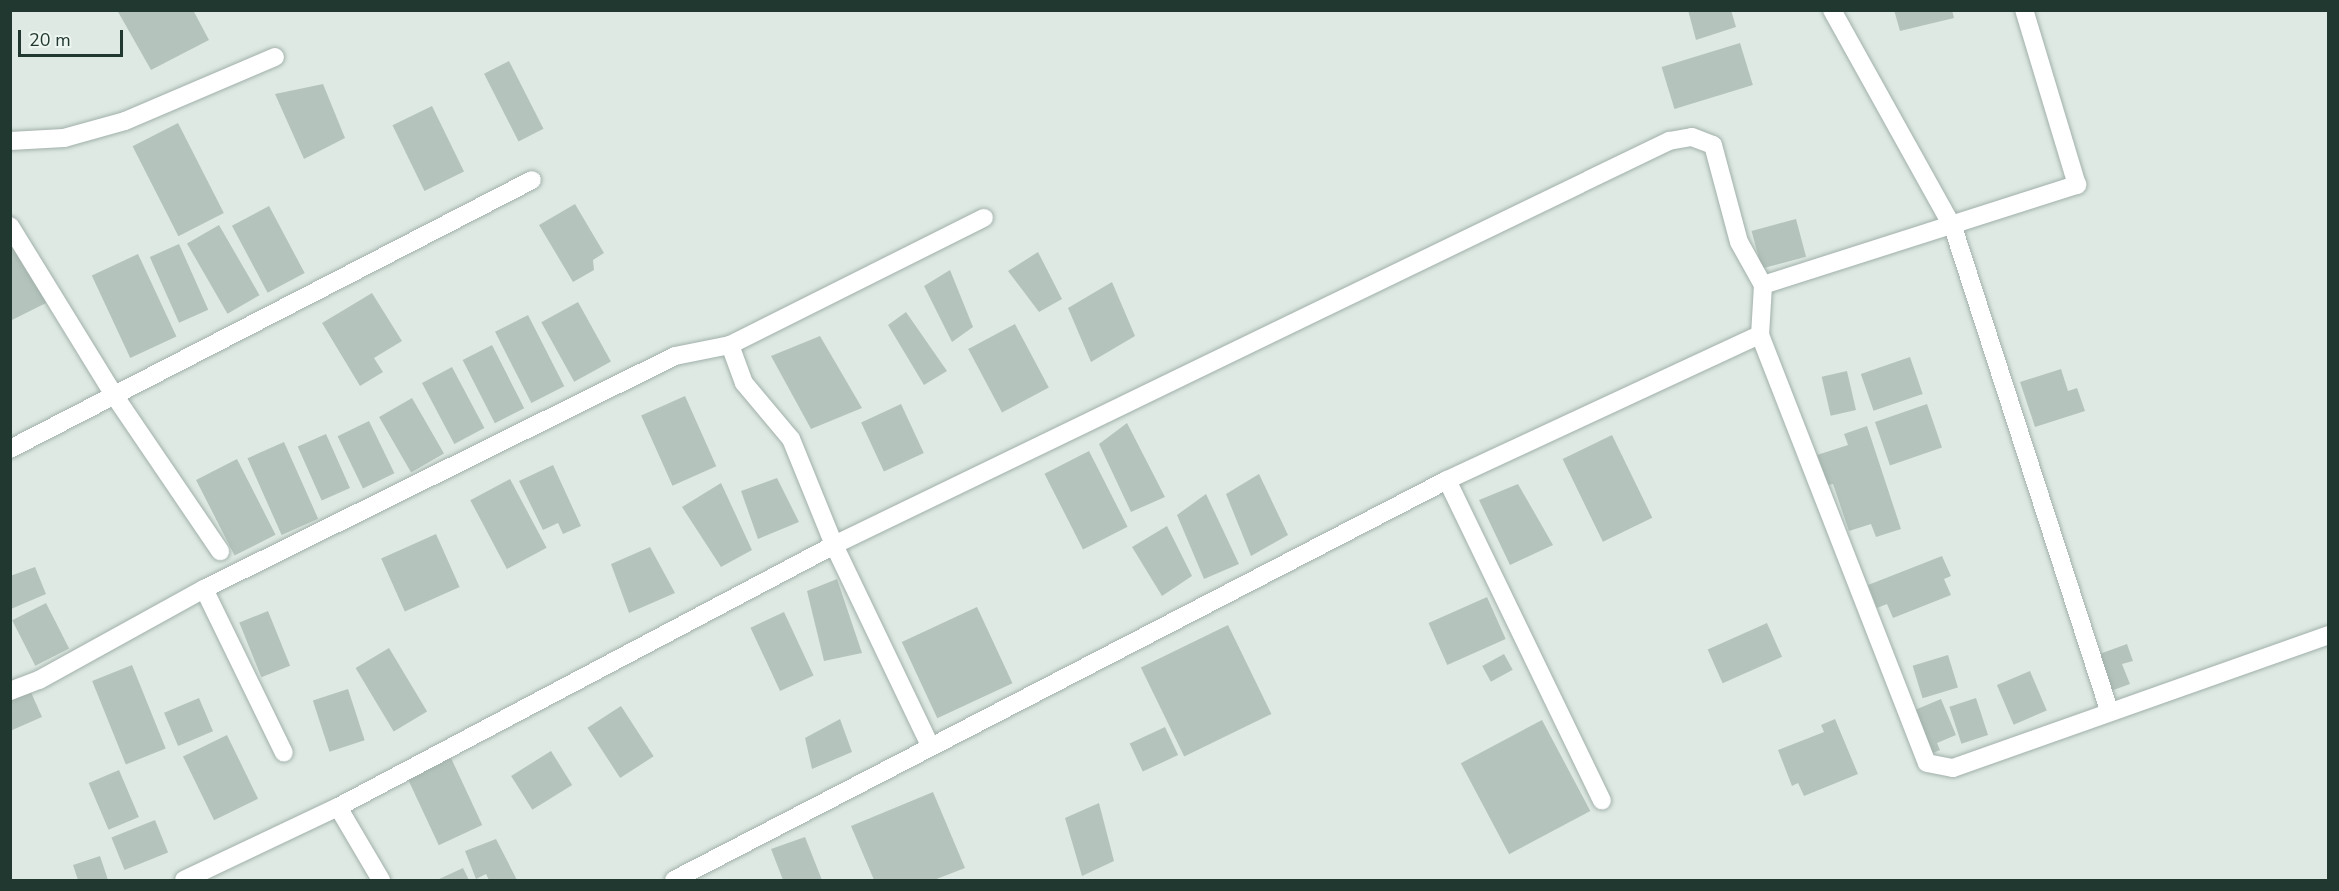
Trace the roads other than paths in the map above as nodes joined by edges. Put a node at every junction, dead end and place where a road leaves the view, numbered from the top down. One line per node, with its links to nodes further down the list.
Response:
1 (1832, 10): 8 (street)
2 (2024, 10): 8 (street)
3 (275, 57): 4 (street)
4 (10, 141)
5 (532, 180): 12 (street)
6 (984, 218): 11 (street)
7 (10, 226): 12 (street)
8 (1953, 227): 9 (street); 20 (street)
9 (1762, 285): 10 (street); 15 (street)
10 (1760, 335): 14 (street); 20 (street)
11 (730, 345): 15 (street); 17 (street)
12 (114, 395): 13 (street); 16 (street)
13 (10, 448)
14 (1447, 480): 21 (street); 23 (street)
15 (834, 545): 21 (street); 24 (street)
16 (220, 551)
17 (204, 589): 19 (street); 22 (street)
18 (2328, 635): 20 (street)
19 (10, 691)
20 (2109, 710)
21 (930, 745): 27 (street)
22 (284, 753)
23 (1602, 801)
24 (338, 807): 25 (street); 26 (street)
25 (184, 880)
26 (381, 880)
27 (674, 880)

